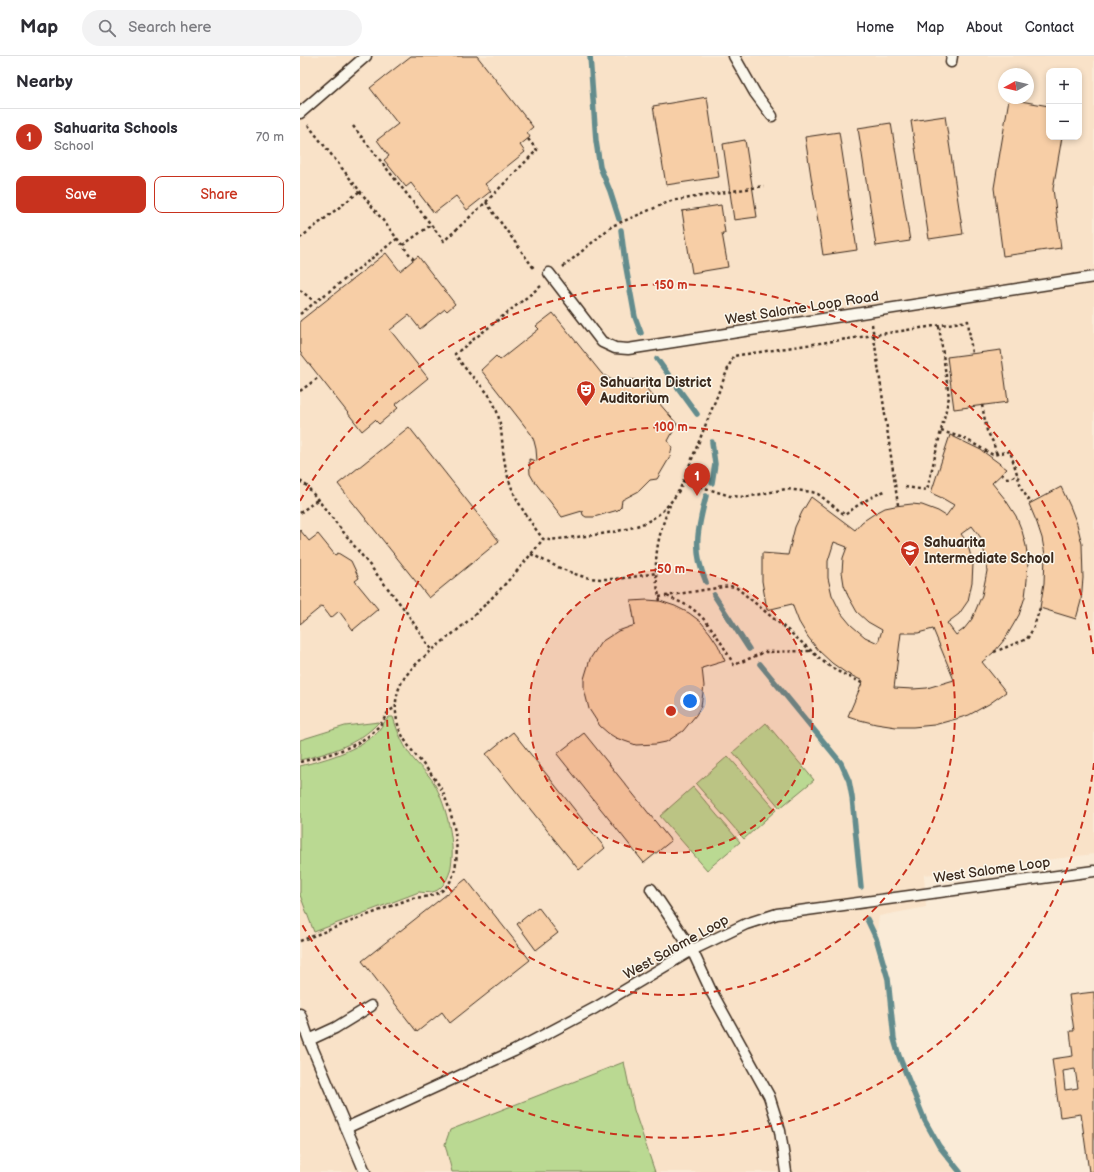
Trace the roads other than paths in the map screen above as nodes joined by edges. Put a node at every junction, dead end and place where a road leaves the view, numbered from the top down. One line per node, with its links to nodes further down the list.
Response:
1 (366, 56): 4 (lane)
2 (734, 56): 3 (lane)
3 (772, 116)
4 (302, 117)
5 (550, 275): 6 (lane, West Salome Loop Road)
6 (1094, 277)
7 (1094, 871): 9 (lane, West Salome Loop)
8 (651, 889): 9 (lane)
9 (692, 950): 13 (lane, West Salome Loop); 15 (lane)
10 (371, 1006): 12 (lane)
11 (300, 1014): 12 (lane)
12 (309, 1040): 13 (lane)
13 (346, 1128): 14 (lane)
14 (365, 1172)
15 (786, 1172)

